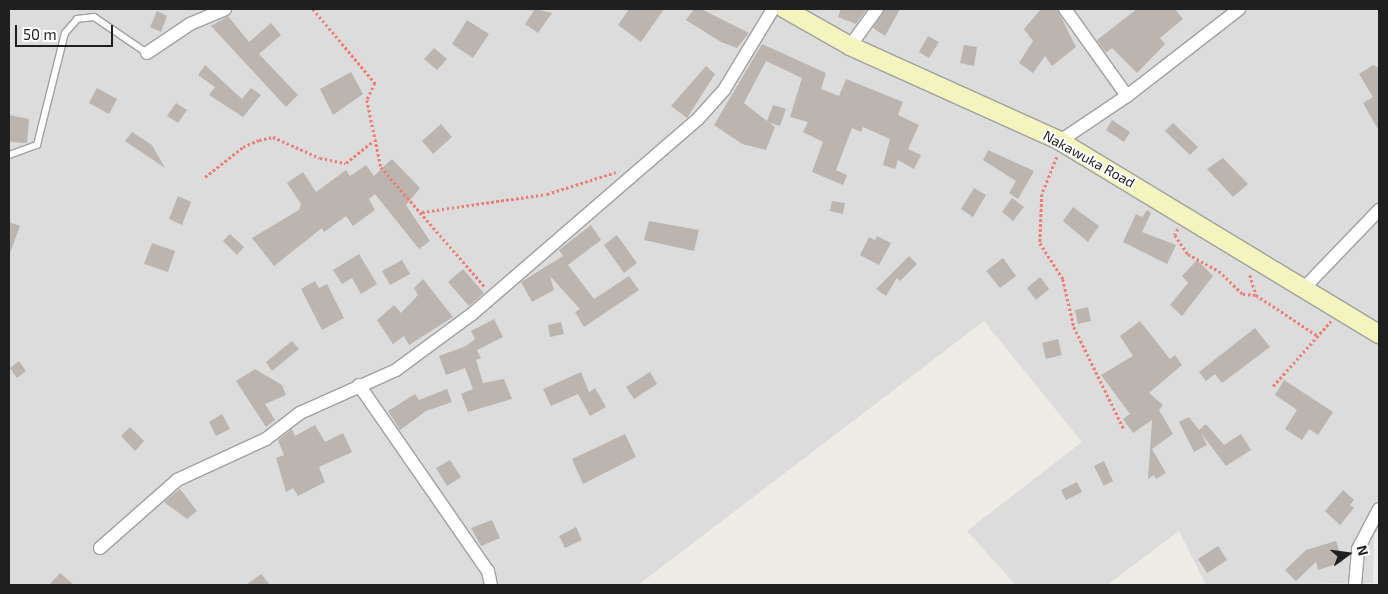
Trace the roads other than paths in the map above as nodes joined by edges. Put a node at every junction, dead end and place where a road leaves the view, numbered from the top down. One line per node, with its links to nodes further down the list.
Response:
1 (225, 9): 8 (street)
2 (773, 9): 15 (street)
3 (786, 9): 7 (main road, Nakawuka Road)
4 (877, 9): 7 (street)
5 (1065, 9): 9 (street)
6 (1239, 9): 9 (street)
7 (850, 46): 10 (main road, Nakawuka Road)
8 (147, 53): 11 (lane)
9 (1127, 96): 10 (street)
10 (1060, 141): 13 (main road, Nakawuka Road)
11 (9, 155)
12 (1379, 210): 13 (street)
13 (1303, 288): 14 (main road, Nakawuka Road)
14 (1379, 334)
15 (359, 385): 17 (street); 18 (street)
16 (1379, 509): 19 (street)
17 (100, 548)
18 (491, 585)
19 (1355, 585)

